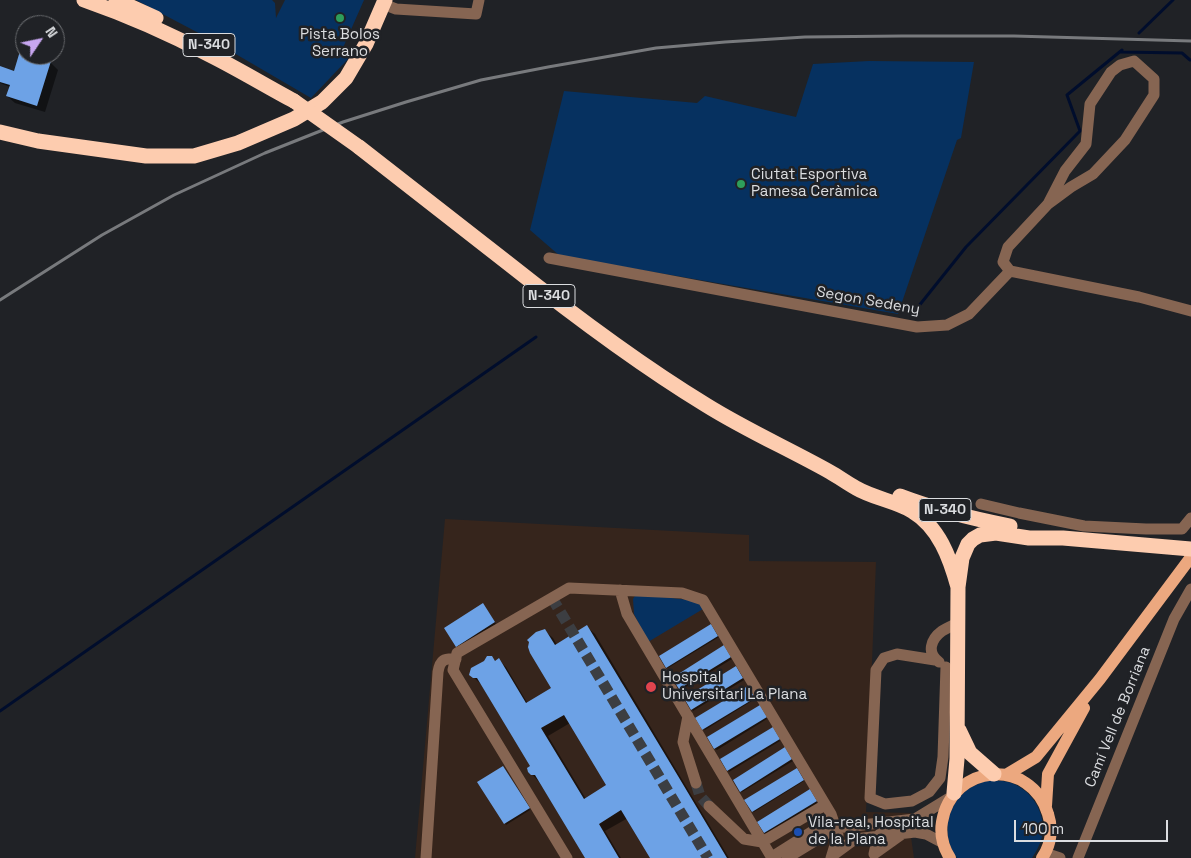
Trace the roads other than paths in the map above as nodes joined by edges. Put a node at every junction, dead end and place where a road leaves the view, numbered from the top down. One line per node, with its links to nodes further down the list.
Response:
1 (84, 0): 5 (highway, N-340)
2 (116, 0): 5 (highway, N-340)
3 (478, 0): 4 (street)
4 (384, 2): 6 (highway)
5 (294, 101): 11 (highway, N-340, bridge)
6 (0, 132)
7 (1048, 204): 7 (street); 9 (street)
8 (549, 258): 9 (street, Segon Sedeny)
9 (1010, 271): 10 (street)
10 (1191, 311)
11 (830, 472): 14 (highway, N-340); 17 (highway)
12 (981, 504): 13 (street)
13 (1191, 518)
14 (1063, 538): 15 (highway, N-340); 17 (highway)
15 (1191, 549)
16 (1191, 557): 24 (main road)
17 (958, 587): 20 (highway)
18 (1191, 589): 47 (street, Camí Vell de Borriana)
19 (620, 590): 21 (street); 25 (street); 30 (street)
20 (958, 623): 22 (street); 23 (highway)
21 (456, 659): 43 (street); 44 (street)
22 (935, 660): 23 (street); 23 (street)
23 (951, 671): 26 (highway)
24 (1100, 679): 27 (main road); 32 (main road)
25 (688, 716): 28 (street); 37 (street)
26 (957, 724): 27 (highway); 29 (highway)
27 (1000, 774): 29 (main road); 32 (main road)
28 (696, 783)
29 (952, 795): 33 (street); 38 (main road)
30 (825, 805): 34 (street); 37 (street)
31 (709, 806): 37 (street)
32 (1046, 806): 40 (main road)
33 (915, 819): 34 (street); 36 (street)
34 (834, 824): 41 (street); 42 (street); 45 (street)
35 (903, 833): 36 (street); 38 (street); 39 (street)
36 (878, 836): 39 (street); 42 (street)
37 (762, 842): 41 (street)
38 (946, 853)
39 (873, 856)
40 (1044, 856): 46 (street)
41 (772, 857)
42 (831, 857)
43 (426, 858)
44 (567, 858)
45 (787, 858)
46 (1060, 858)
47 (1078, 858)

